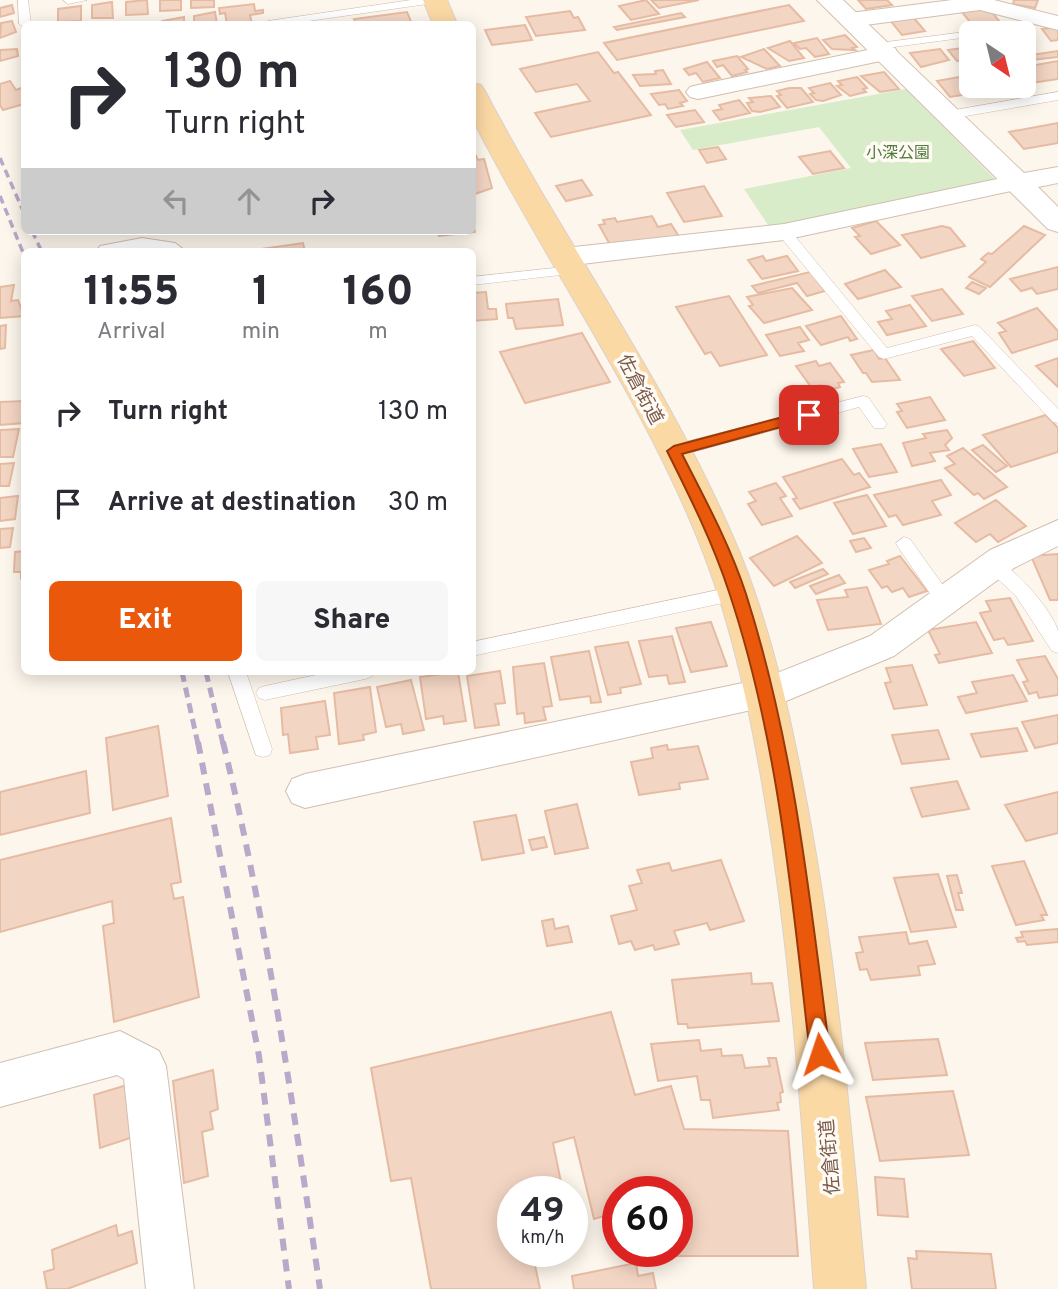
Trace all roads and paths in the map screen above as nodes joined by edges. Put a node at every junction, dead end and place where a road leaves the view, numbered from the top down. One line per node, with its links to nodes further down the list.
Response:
1 (23, 0): 7 (lane)
2 (82, 0): 5 (lane)
3 (434, 0): 8 (lane); 9 (main road)
4 (830, 0): 6 (street)
5 (68, 1)
6 (850, 20): 10 (street); 12 (street)
7 (25, 21)
8 (289, 21)
9 (443, 21)
10 (1058, 23)
11 (959, 36): 12 (lane)
12 (883, 49): 13 (street); 16 (street)
13 (698, 92)
14 (1058, 96): 16 (lane)
15 (476, 99): 23 (main road, 佐倉街道)
16 (949, 116): 18 (street)
17 (1058, 175): 18 (street)
18 (1016, 183): 19 (street); 20 (street)
19 (1058, 223)
20 (784, 232): 23 (street); 25 (lane)
21 (133, 248): 22 (street)
22 (163, 248)
23 (569, 263): 24 (lane); 27 (main road, 佐倉街道)
24 (476, 280)
25 (1058, 418)
26 (879, 424): 27 (lane)
27 (674, 451): 31 (main road, 佐倉街道)
28 (1058, 532): 30 (street)
29 (904, 543): 32 (lane)
30 (993, 564): 32 (street); 33 (lane)
31 (737, 593): 34 (lane); 38 (main road, 佐倉街道)
32 (944, 600): 38 (street)
33 (1058, 646)
34 (476, 648)
35 (238, 675): 39 (lane)
36 (351, 675): 37 (lane)
37 (265, 693)
38 (766, 694): 40 (street); 43 (main road, 佐倉街道)
39 (263, 749)
40 (305, 791)
41 (0, 1085): 42 (street)
42 (170, 1289)
43 (840, 1289)

